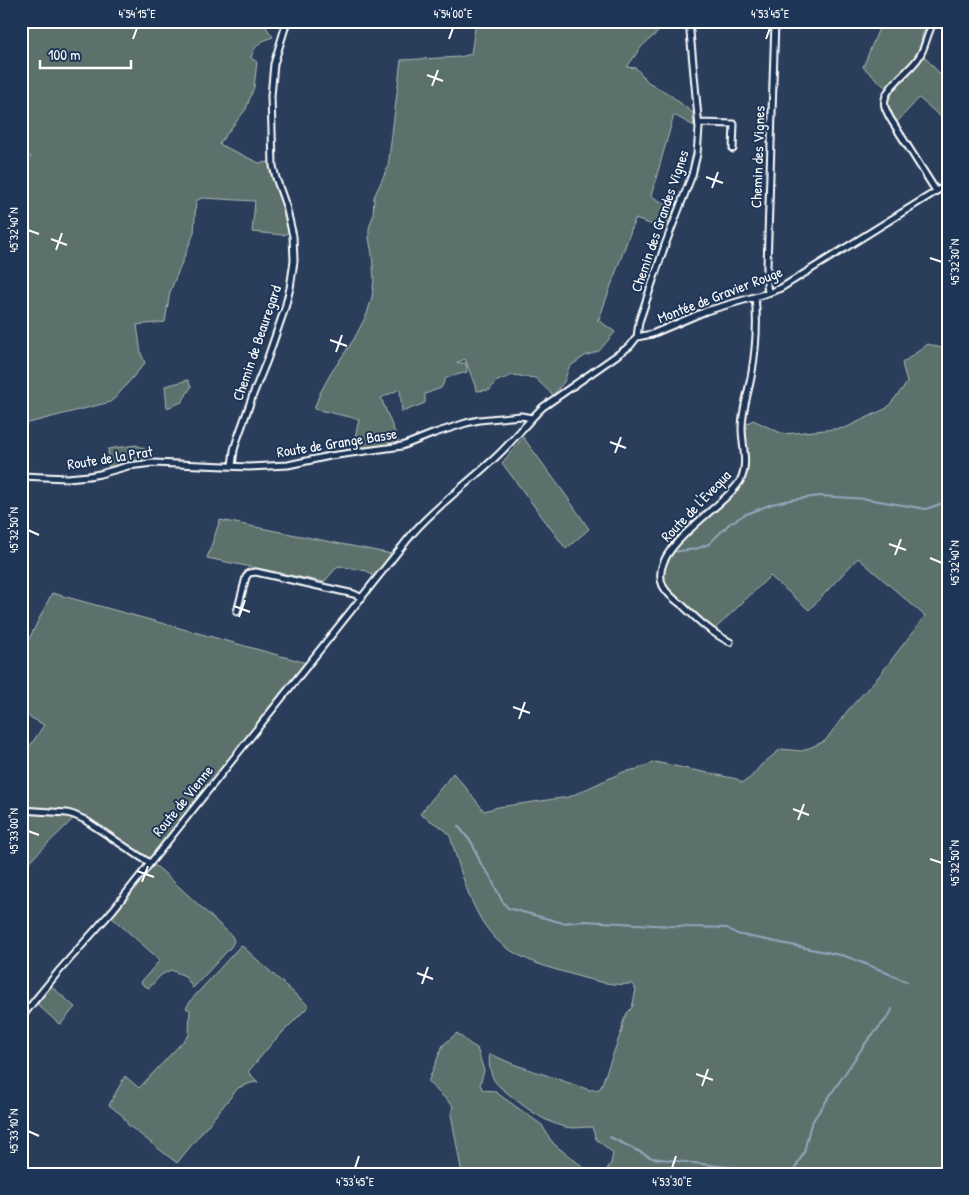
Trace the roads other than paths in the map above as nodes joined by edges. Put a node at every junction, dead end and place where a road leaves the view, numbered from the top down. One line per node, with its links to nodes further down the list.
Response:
1 (286, 21): 13 (street, Chemin de Beauregard)
2 (689, 21): 5 (street, Chemin des Grandes Vignes)
3 (775, 21): 9 (street, Chemin des Vignes)
4 (934, 21): 8 (street)
5 (699, 123): 6 (street); 11 (street, Chemin des Grandes Vignes)
6 (733, 149)
7 (948, 184): 8 (street, Montée de Gravier Rouge)
8 (936, 191): 9 (street, Montée de Gravier Rouge)
9 (768, 293): 10 (street, Montée de Gravier Rouge)
10 (755, 296): 11 (street, Montée de Gravier Rouge); 17 (street, Route de l'Evequa)
11 (637, 338): 12 (street, Montée de Gravier Rouge)
12 (532, 418): 13 (street, Route de Grange Basse); 15 (street, Route de Vienne)
13 (232, 466): 14 (street, Route de la Prat)
14 (21, 476)
15 (362, 598): 16 (street); 19 (street, Route de Vienne)
16 (237, 612)
17 (730, 642)
18 (21, 810): 19 (street)
19 (150, 863): 20 (street, Route de Vienne)
20 (21, 1018)

